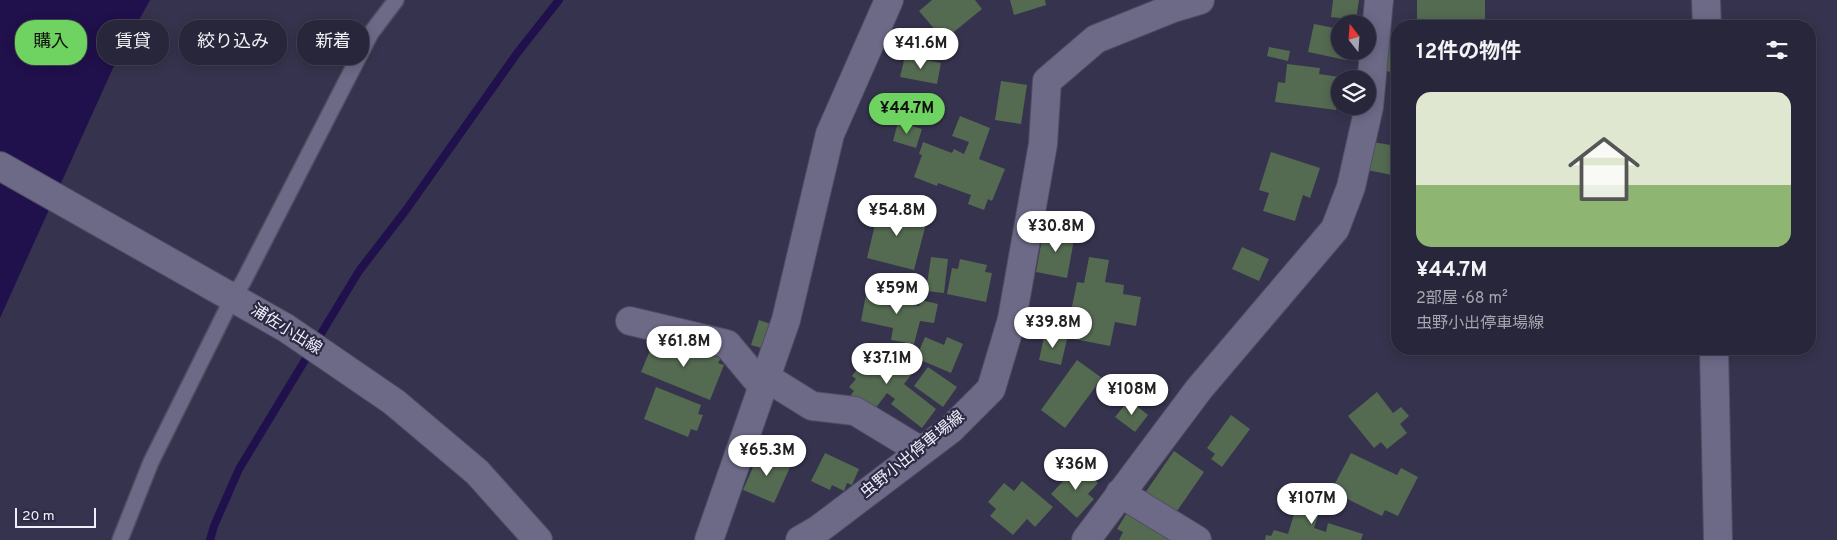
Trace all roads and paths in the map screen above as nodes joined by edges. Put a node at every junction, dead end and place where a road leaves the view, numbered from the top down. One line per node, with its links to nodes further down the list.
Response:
1 (396, 0): 8 (lane)
2 (889, 0): 11 (street)
3 (1200, 0): 12 (street, 虫野小出停車場線)
4 (1379, 0): 13 (street)
5 (1706, 0): 6 (street)
6 (1707, 20)
7 (0, 166): 8 (street, 浦佐小出線)
8 (229, 294): 14 (lane); 15 (street, 浦佐小出線)
9 (630, 321): 11 (street)
10 (1714, 355): 20 (street)
11 (765, 383): 12 (street); 16 (street)
12 (921, 451): 17 (street, 虫野小出停車場線)
13 (1120, 493): 18 (street); 19 (street)
14 (120, 540)
15 (538, 540)
16 (709, 540)
17 (800, 540)
18 (1086, 540)
19 (1197, 540)
20 (1718, 540)

